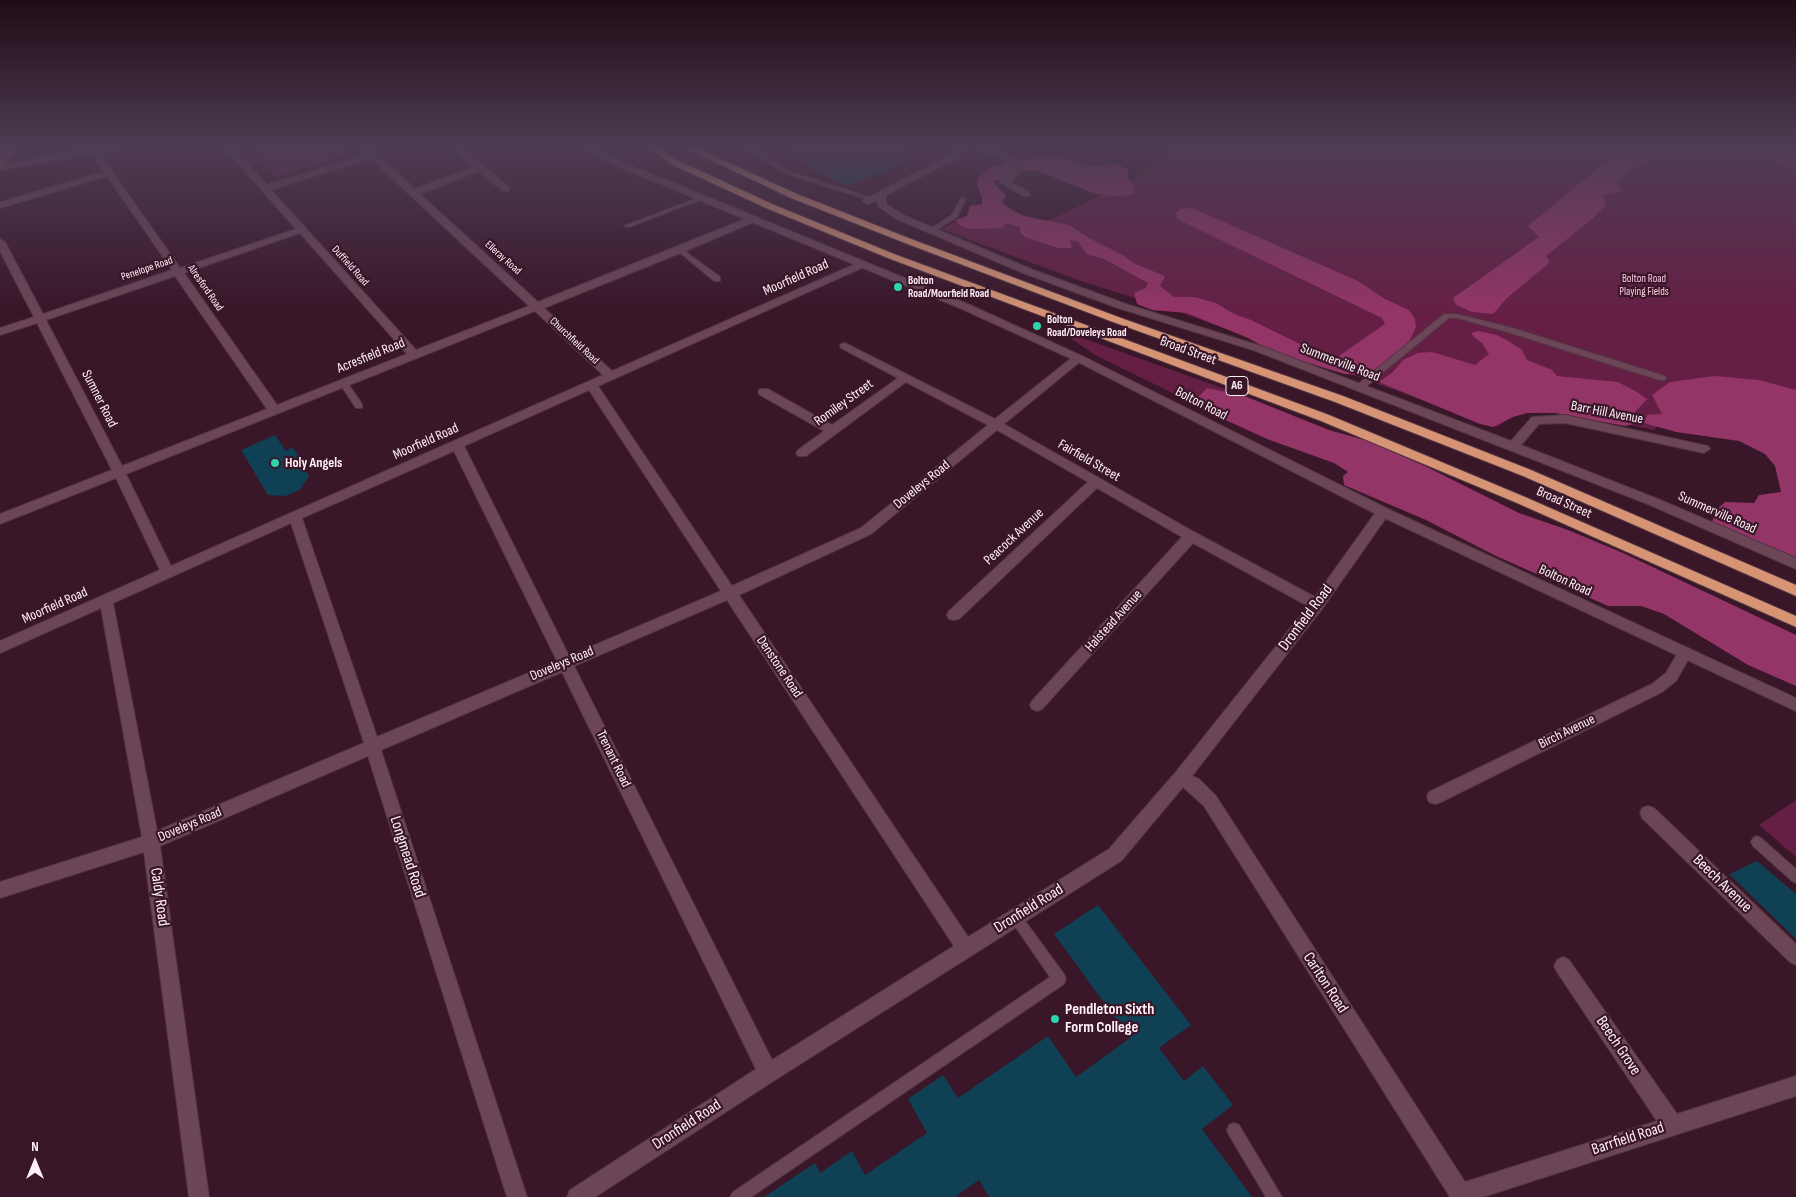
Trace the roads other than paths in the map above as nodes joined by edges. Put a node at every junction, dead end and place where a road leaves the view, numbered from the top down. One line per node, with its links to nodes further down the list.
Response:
1 (129, 203): 17 (street, Alresford Road)
2 (277, 203): 12 (street, Duffield Road)
3 (424, 203): 19 (street, Elleray Road)
4 (689, 203): 11 (lane)
5 (714, 203): 10 (street, Bolton Road)
6 (762, 203): 53 (highway, Broad Street / A6)
7 (811, 203): 48 (highway, Broad Street / A6)
8 (882, 203): 13 (street, Summerville Road)
9 (961, 203): 13 (lane)
10 (753, 219): 15 (street, Acresfield Road); 16 (street, Bolton Road)
11 (627, 226)
12 (301, 230): 17 (street, Penelope Road); 23 (street, Duffield Road)
13 (931, 231): 30 (street, Summerville Road)
14 (0, 242): 20 (street, Sumner Road)
15 (680, 250): 18 (lane); 19 (street, Acresfield Road)
16 (863, 264): 24 (street, Bolton Road); 25 (street, Moorfield Road)
17 (178, 272): 20 (street, Penelope Road); 33 (street, Alresford Road)
18 (717, 279)
19 (537, 306): 23 (street, Acresfield Road); 25 (street, Churchfield Road)
20 (41, 318): 21 (street, Penelope Road); 40 (street, Sumner Road)
21 (0, 332)
22 (844, 346): 26 (street, Fairfield Street)
23 (414, 355): 28 (street, Acresfield Road)
24 (1078, 358): 34 (street, Doveleys Road); 42 (street, Bolton Road)
25 (611, 376): 29 (street, Moorfield Road)
26 (906, 377): 34 (street, Fairfield Street); 35 (street, Romiley Street)
27 (1662, 378): 30 (lane)
28 (344, 384): 32 (lane); 33 (street, Acresfield Road)
29 (591, 384): 36 (street, Moorfield Road); 49 (street, Denstone Road)
30 (1360, 387): 37 (street, Summerville Road)
31 (764, 392): 35 (street)
32 (359, 406)
33 (274, 410): 40 (street, Acresfield Road)
34 (996, 425): 41 (street, Fairfield Street); 49 (street, Doveleys Road)
35 (832, 430): 39 (street, Romiley Street)
36 (457, 445): 43 (street, Moorfield Road); 56 (street, Trenant Road)
37 (1514, 446): 38 (street, Barr Hill Avenue); 46 (street, Summerville Road)
38 (1704, 449)
39 (802, 453)
40 (119, 471): 44 (street, Acresfield Road); 47 (street, Sumner Road)
41 (1096, 482): 45 (street, Fairfield Street); 52 (street, Peacock Avenue)
42 (1382, 512): 51 (street, Dronfield Road); 55 (street, Bolton Road)
43 (295, 517): 47 (street, Moorfield Road); 59 (street, Longmead Road)
44 (0, 519)
45 (1191, 536): 51 (street, Fairfield Street); 57 (street, Halstead Avenue)
46 (1796, 564)
47 (167, 572): 50 (street, Moorfield Road)
48 (1796, 591)
49 (730, 593): 56 (street, Doveleys Road); 68 (street, Denstone Road)
50 (106, 600): 54 (street, Moorfield Road); 63 (street, Caldy Road)
51 (1317, 605): 60 (street, Dronfield Road)
52 (954, 615)
53 (1796, 622)
54 (0, 647)
55 (1685, 653): 58 (street, Bolton Road); 61 (street, Birch Avenue)
56 (565, 662): 59 (street, Doveleys Road); 71 (street, Trenant Road)
57 (1037, 705)
58 (1796, 705)
59 (372, 747): 63 (street, Doveleys Road); 77 (street, Longmead Road)
60 (1181, 778): 67 (street, Dronfield Road); 75 (street, Carlton Road)
61 (1436, 796)
62 (1648, 813): 69 (street, Beech Avenue)
63 (150, 842): 66 (street, Doveleys Road); 76 (street, Caldy Road)
64 (1757, 842): 65 (lane)
65 (1796, 877)
66 (0, 890)
67 (1016, 918): 68 (street, Dronfield Road); 79 (lane)
68 (966, 949): 71 (street, Dronfield Road)
69 (1796, 956)
70 (1563, 966): 73 (street, Beech Grove)
71 (768, 1072): 78 (street, Dronfield Road)
72 (1796, 1086): 73 (street, Barrfield Road)
73 (1672, 1125): 75 (street, Barrfield Road)
74 (1234, 1130): 80 (lane)
75 (1461, 1195)
76 (199, 1197)
77 (517, 1197)
78 (577, 1197)
79 (738, 1197)
80 (1274, 1197)

